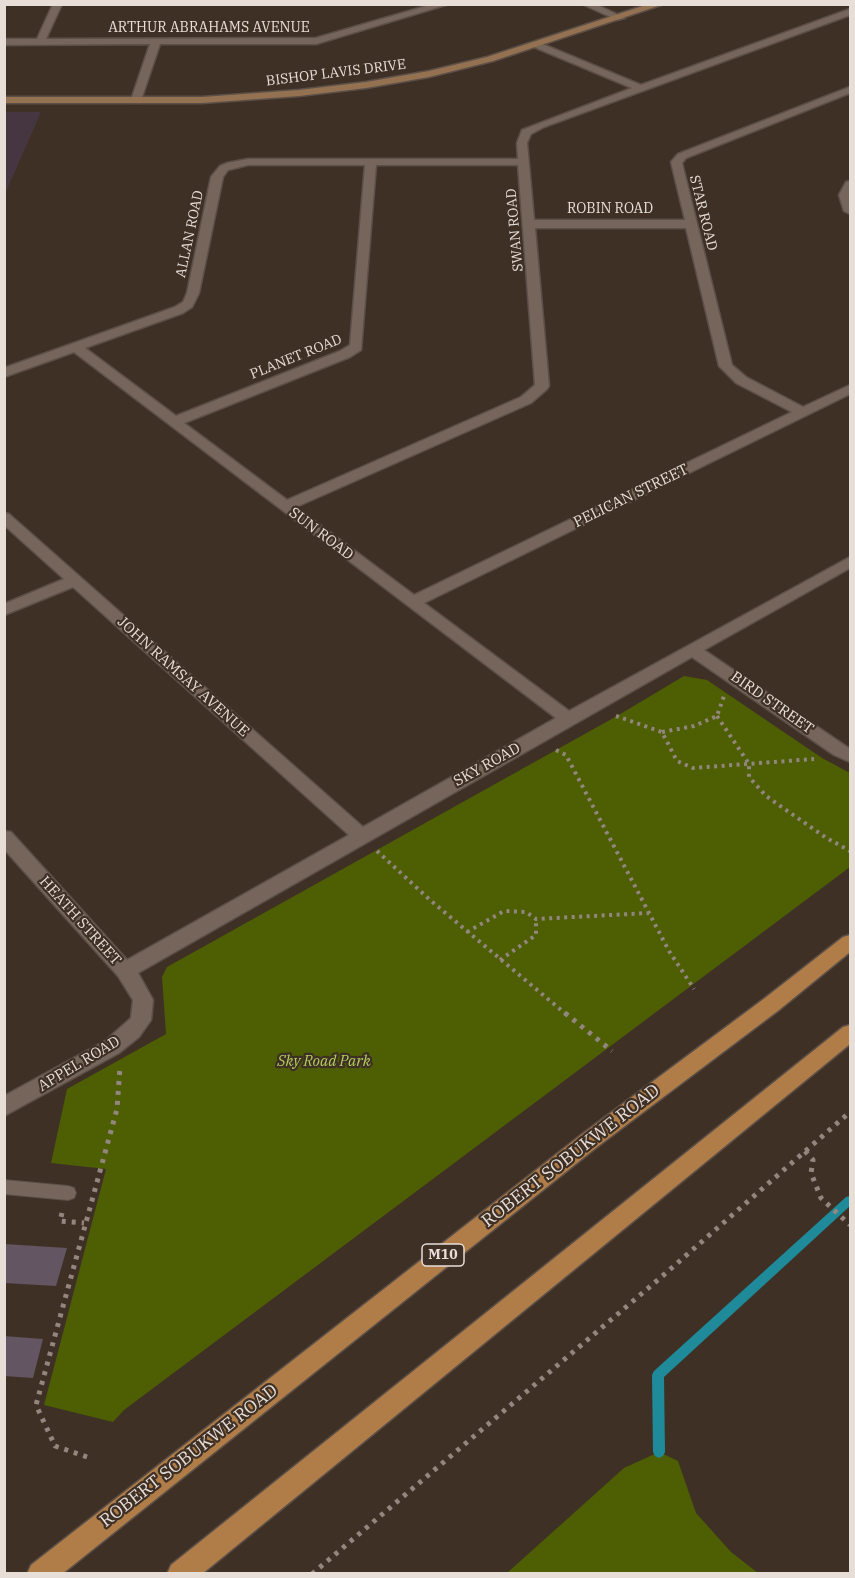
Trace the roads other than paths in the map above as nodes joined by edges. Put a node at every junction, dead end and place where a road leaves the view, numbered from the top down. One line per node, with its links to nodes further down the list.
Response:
1 (58, 4): 8 (street)
2 (445, 4): 9 (street, ARTHUR ABRAHAMS AVENUE)
3 (586, 4): 6 (street)
4 (660, 4): 6 (street, BISHOP LAVIS DRIVE)
5 (850, 12): 11 (street, SWAN ROAD)
6 (620, 18): 10 (street, BISHOP LAVIS DRIVE)
7 (4, 42): 8 (street, ARTHUR ABRAHAMS AVENUE)
8 (40, 42): 9 (street, ARTHUR ABRAHAMS AVENUE)
9 (156, 42): 14 (street)
10 (537, 45): 11 (street); 14 (street, BISHOP LAVIS DRIVE)
11 (641, 88): 16 (street, SWAN ROAD)
12 (850, 90): 20 (street, STAR ROAD)
13 (4, 100): 14 (street, BISHOP LAVIS DRIVE)
14 (136, 100)
15 (371, 162): 16 (street, ALLAN ROAD); 21 (street, ALLAN ROAD); 25 (street, PLANET ROAD)
16 (525, 162): 19 (street, SWAN ROAD)
17 (850, 184): 18 (street)
18 (850, 211)
19 (530, 224): 20 (street, ROBIN ROAD); 26 (street, SWAN ROAD)
20 (690, 224): 24 (street, STAR ROAD)
21 (76, 348): 22 (street, ALLAN ROAD); 25 (street, SUN ROAD)
22 (4, 373)
23 (850, 389): 24 (street, PELICAN STREET)
24 (803, 412): 30 (street, PELICAN STREET)
25 (174, 422): 26 (street, SUN ROAD)
26 (285, 506): 30 (street, SUN ROAD)
27 (4, 517): 29 (street, JOHN RAMSAY AVENUE)
28 (850, 562): 32 (street, SKY ROAD)
29 (75, 580): 31 (street); 36 (street, JOHN RAMSAY AVENUE)
30 (411, 603): 33 (street, SUN ROAD)
31 (4, 610)
32 (693, 650): 33 (street, SKY ROAD); 34 (street, BIRD STREET)
33 (568, 719): 36 (street, SKY ROAD)
34 (845, 753)
35 (4, 837): 38 (street, HEATH STREET)
36 (367, 841): 38 (street, SKY ROAD)
37 (850, 942): 44 (main road, ROBERT SOBUKWE ROAD / M10)
38 (125, 971): 39 (street, HEATH STREET)
39 (142, 1011): 41 (street, APPEL ROAD)
40 (850, 1033): 45 (main road)
41 (4, 1107)
42 (4, 1186): 43 (lane)
43 (68, 1193)
44 (40, 1574)
45 (180, 1574)

